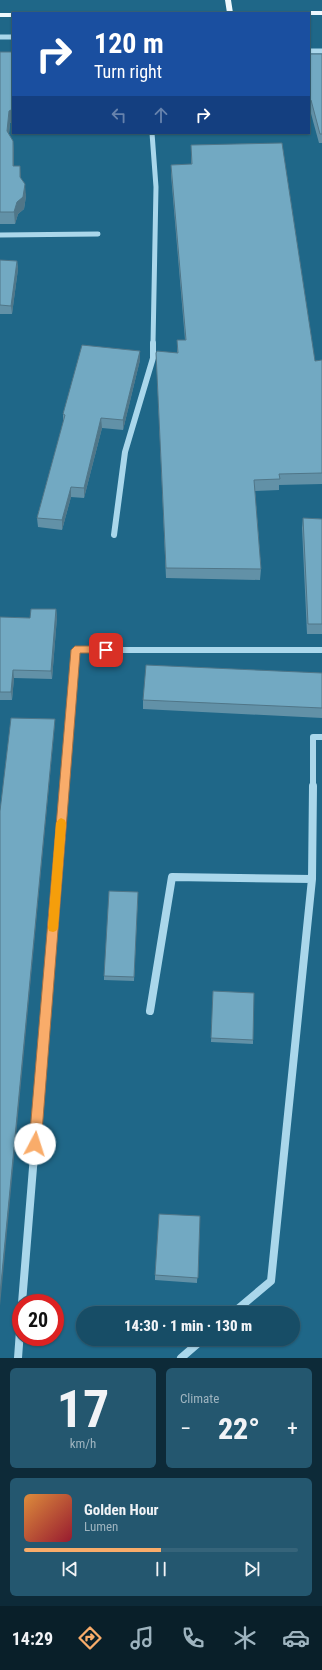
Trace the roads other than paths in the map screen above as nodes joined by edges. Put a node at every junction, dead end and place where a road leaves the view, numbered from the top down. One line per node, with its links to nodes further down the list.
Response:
1 (228, 0): 2 (main road)
2 (230, 12)
3 (310, 12): 4 (main road)
4 (322, 12)
5 (0, 15): 6 (main road)
6 (12, 15)
7 (0, 37): 8 (lane)
8 (12, 37)
9 (310, 51): 10 (lane)
10 (322, 51)
11 (152, 134): 14 (lane)
12 (0, 234): 13 (lane)
13 (98, 234)
14 (114, 535)
15 (322, 650): 19 (lane)
16 (322, 737): 17 (lane)
17 (312, 879): 18 (lane); 20 (lane)
18 (150, 1011)
19 (23, 1294)
20 (241, 1306)
21 (19, 1346): 23 (lane)
22 (195, 1346): 24 (lane)
23 (18, 1358)
24 (181, 1358)

